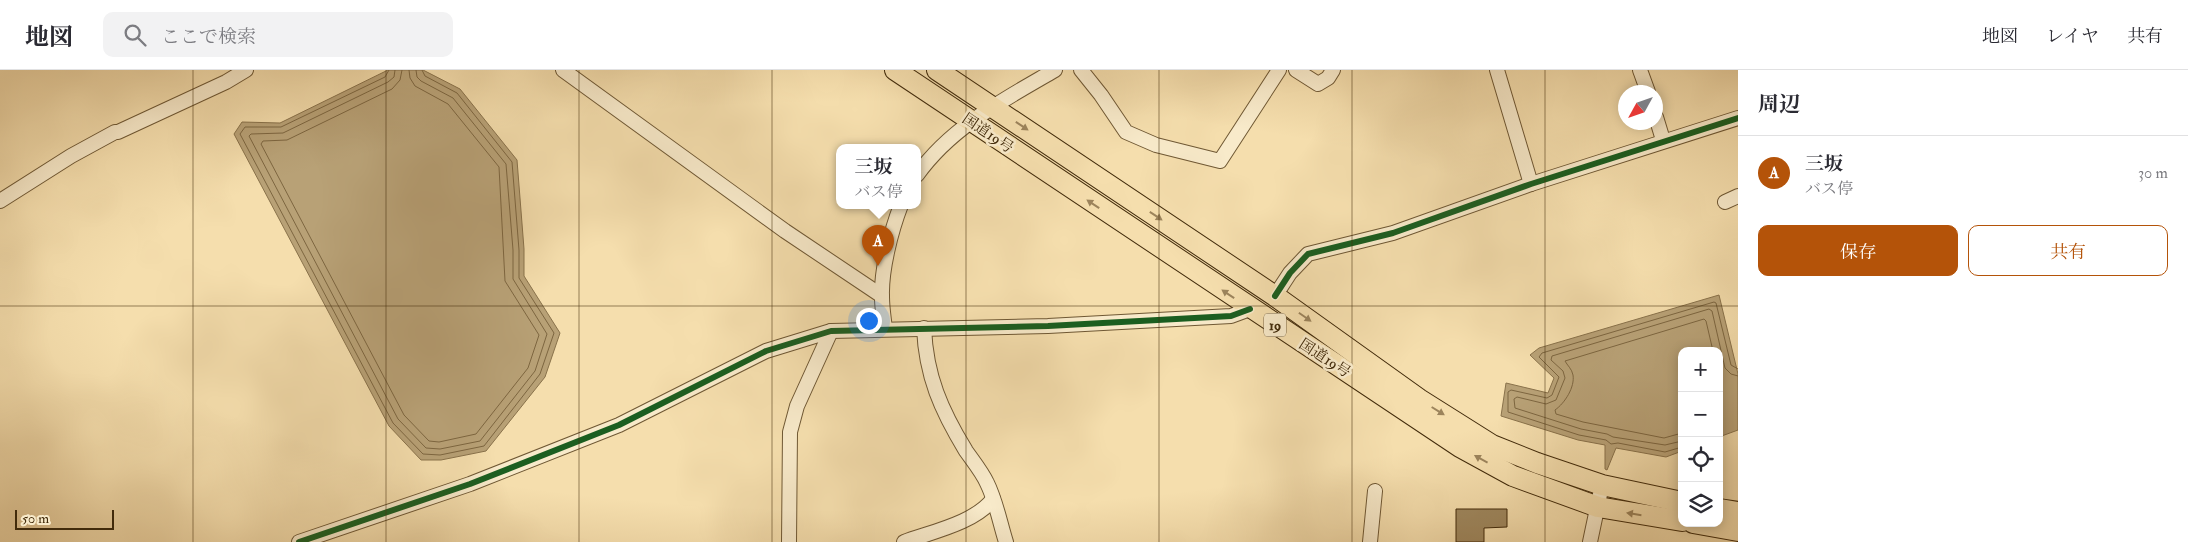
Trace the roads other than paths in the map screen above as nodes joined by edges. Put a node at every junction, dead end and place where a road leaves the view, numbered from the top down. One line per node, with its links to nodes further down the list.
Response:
1 (246, 70): 21 (street)
2 (563, 70): 24 (street)
3 (895, 70): 15 (highway, 国道19号 / 19)
4 (937, 70): 13 (highway, 国道19号 / 19)
5 (1055, 70): 13 (street)
6 (1081, 70): 7 (street)
7 (1279, 70)
8 (1296, 70): 9 (street)
9 (1334, 70)
10 (1497, 70): 19 (street)
11 (1640, 70): 12 (street)
12 (1645, 85)
13 (993, 106): 15 (street); 25 (highway, 国道19号 / 19, one-way to 25)
14 (1738, 118): 17 (street)
15 (971, 122): 18 (street); 26 (highway, 国道19号 / 19, one-way to 15)
16 (1660, 130): 17 (street)
17 (1663, 140): 19 (street)
18 (921, 170)
19 (1531, 184): 25 (street)
20 (1738, 196): 22 (street)
21 (0, 201)
22 (1725, 202)
23 (900, 209): 24 (street)
24 (882, 296): 28 (street)
25 (1275, 296): 30 (highway, 国道19号 / 19, one-way to 30)
26 (1250, 309): 27 (street); 34 (highway, 国道19号 / 19, one-way to 26)
27 (924, 328): 28 (street); 32 (street)
28 (885, 329): 29 (street)
29 (831, 332): 40 (street); 41 (street)
30 (1602, 485): 33 (highway, 国道19号 / 19); 34 (street)
31 (1375, 491): 44 (street)
32 (992, 499): 42 (street); 43 (street)
33 (1678, 501)
34 (1598, 507): 37 (highway, 国道19号 / 19, one-way to 34); 45 (street)
35 (1723, 509): 36 (highway)
36 (1738, 512)
37 (1678, 520)
38 (1719, 527): 39 (highway)
39 (1738, 530)
40 (299, 542)
41 (789, 542)
42 (904, 542)
43 (1006, 542)
44 (1370, 542)
45 (1590, 542)

